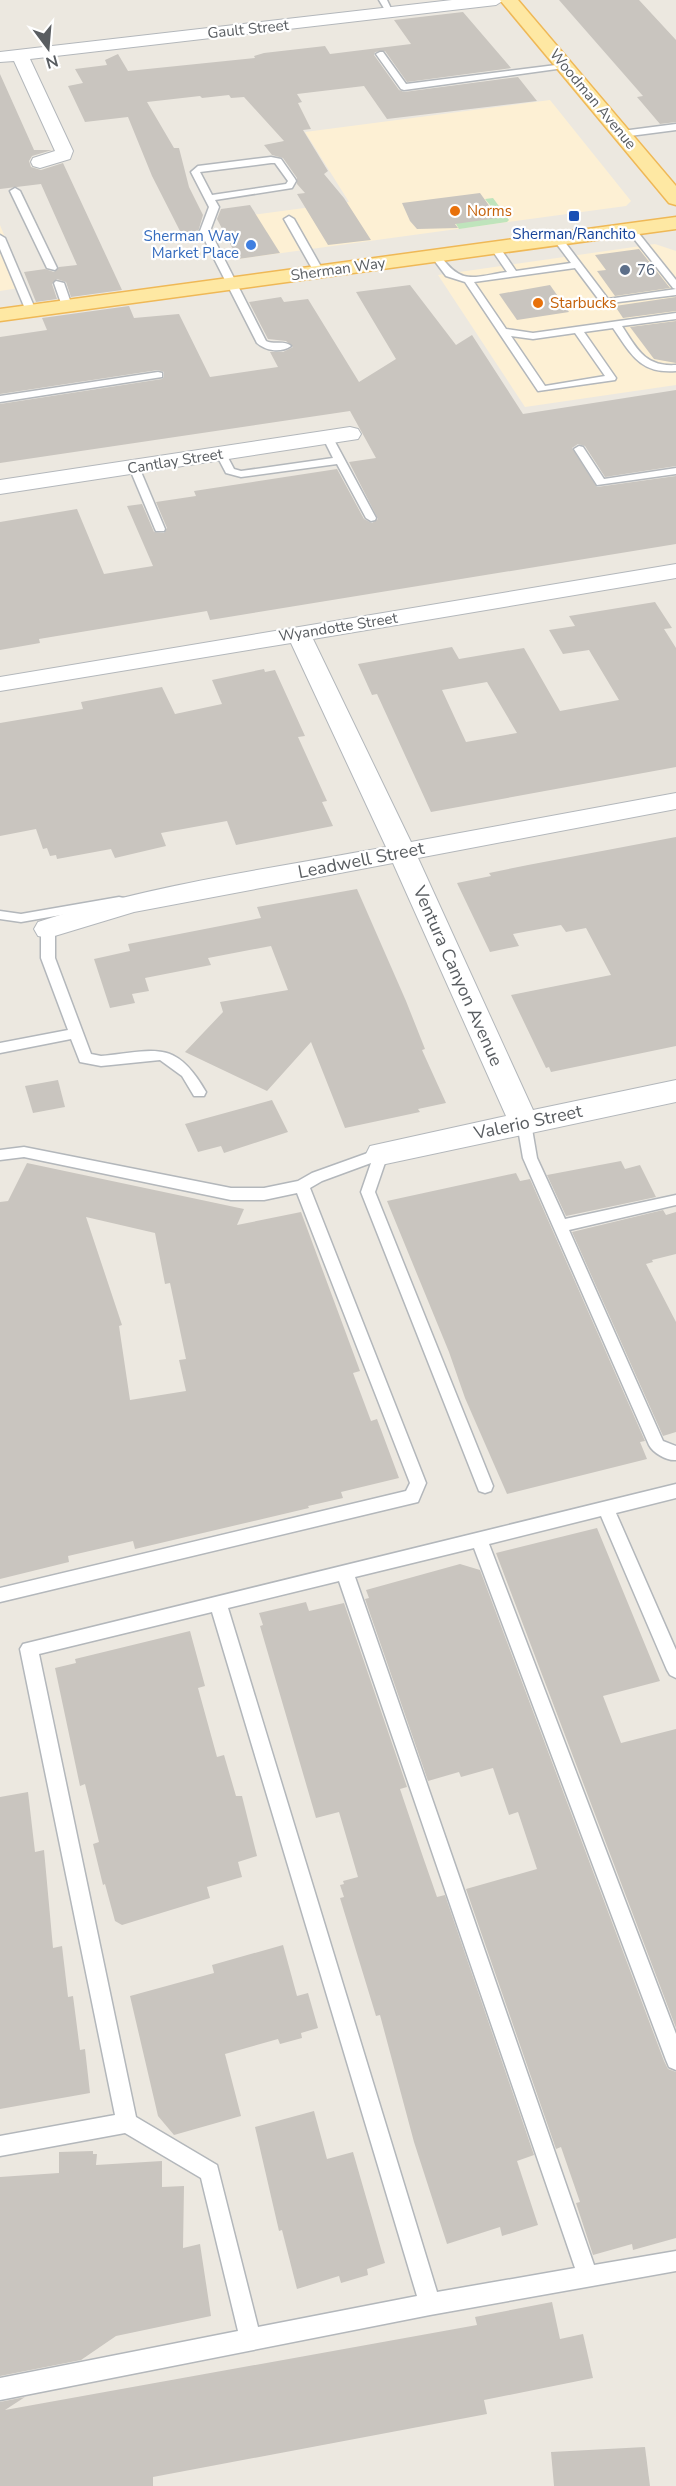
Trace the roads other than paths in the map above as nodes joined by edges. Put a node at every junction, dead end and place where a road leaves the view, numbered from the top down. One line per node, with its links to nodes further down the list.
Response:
1 (496, 0): 3 (street, Gault Street)
2 (509, 0): 7 (main road, Woodman Avenue)
3 (387, 6): 5 (street, Gault Street)
4 (380, 54): 7 (lane)
5 (20, 55): 6 (street, Gault Street); 10 (street)
6 (0, 57)
7 (564, 66): 9 (main road, Woodman Avenue)
8 (676, 127): 9 (lane)
9 (622, 134): 13 (main road, Woodman Avenue)
10 (40, 162)
11 (15, 191): 22 (lane)
12 (209, 198): 12 (lane); 27 (lane)
13 (676, 199)
14 (289, 219): 23 (lane)
15 (676, 223): 16 (main road, Sherman Way)
16 (630, 228): 18 (main road, Sherman Way); 28 (lane)
17 (0, 238): 31 (lane)
18 (558, 239): 19 (main road, Sherman Way); 21 (lane)
19 (495, 247): 20 (main road, Sherman Way); 24 (lane)
20 (436, 256): 23 (main road, Sherman Way); 25 (lane)
21 (578, 265): 24 (lane); 29 (lane)
22 (52, 268)
23 (319, 272): 27 (main road, Sherman Way)
24 (513, 274): 25 (lane)
25 (468, 280): 36 (lane)
26 (59, 283): 30 (lane)
27 (230, 284): 30 (main road, Sherman Way); 37 (lane)
28 (676, 286)
29 (676, 292)
30 (67, 306): 31 (main road, Sherman Way)
31 (31, 311): 32 (main road, Sherman Way)
32 (0, 315)
33 (676, 316): 34 (lane)
34 (616, 325): 35 (lane); 38 (lane)
35 (578, 330): 36 (lane); 36 (lane)
36 (504, 332)
37 (286, 346)
38 (676, 368)
39 (158, 375): 40 (lane)
40 (0, 399)
41 (339, 436): 43 (street, Cantlay Street); 44 (lane)
42 (579, 450): 46 (lane)
43 (221, 454): 44 (lane); 45 (street, Cantlay Street)
44 (340, 460): 48 (lane)
45 (135, 467): 47 (street, Cantlay Street); 49 (lane)
46 (676, 471)
47 (0, 487)
48 (371, 518)
49 (160, 529)
50 (676, 571): 51 (street, Wyandotte Street)
51 (299, 634): 52 (street, Wyandotte Street); 54 (street, Ventura Canyon Avenue)
52 (0, 684)
53 (676, 801): 54 (street, Leadwell Street)
54 (402, 852): 55 (street, Leadwell Street); 62 (street, Ventura Canyon Avenue)
55 (134, 903): 56 (lane); 57 (street, Leadwell Street)
56 (0, 915)
57 (48, 929): 58 (lane)
58 (76, 1034): 59 (lane); 61 (lane)
59 (0, 1048)
60 (676, 1091): 62 (street, Valerio Street)
61 (199, 1092)
62 (524, 1123): 63 (street, Valerio Street); 67 (lane)
63 (381, 1154): 65 (lane); 69 (lane)
64 (0, 1155): 65 (lane)
65 (302, 1186): 74 (lane)
66 (675, 1200): 67 (lane)
67 (560, 1226): 68 (lane)
68 (676, 1453)
69 (485, 1486)
70 (676, 1491): 71 (lane)
71 (606, 1509): 72 (lane); 76 (lane)
72 (479, 1540): 73 (lane); 77 (lane)
73 (345, 1573): 75 (lane); 81 (lane)
74 (0, 1595)
75 (218, 1604): 78 (lane); 82 (lane)
76 (676, 1670)
77 (676, 2060)
78 (127, 2123): 79 (lane); 83 (lane)
79 (0, 2146)
80 (676, 2261): 81 (lane)
81 (588, 2277): 82 (lane)
82 (430, 2304): 83 (lane)
83 (251, 2340): 84 (lane)
84 (0, 2389)

